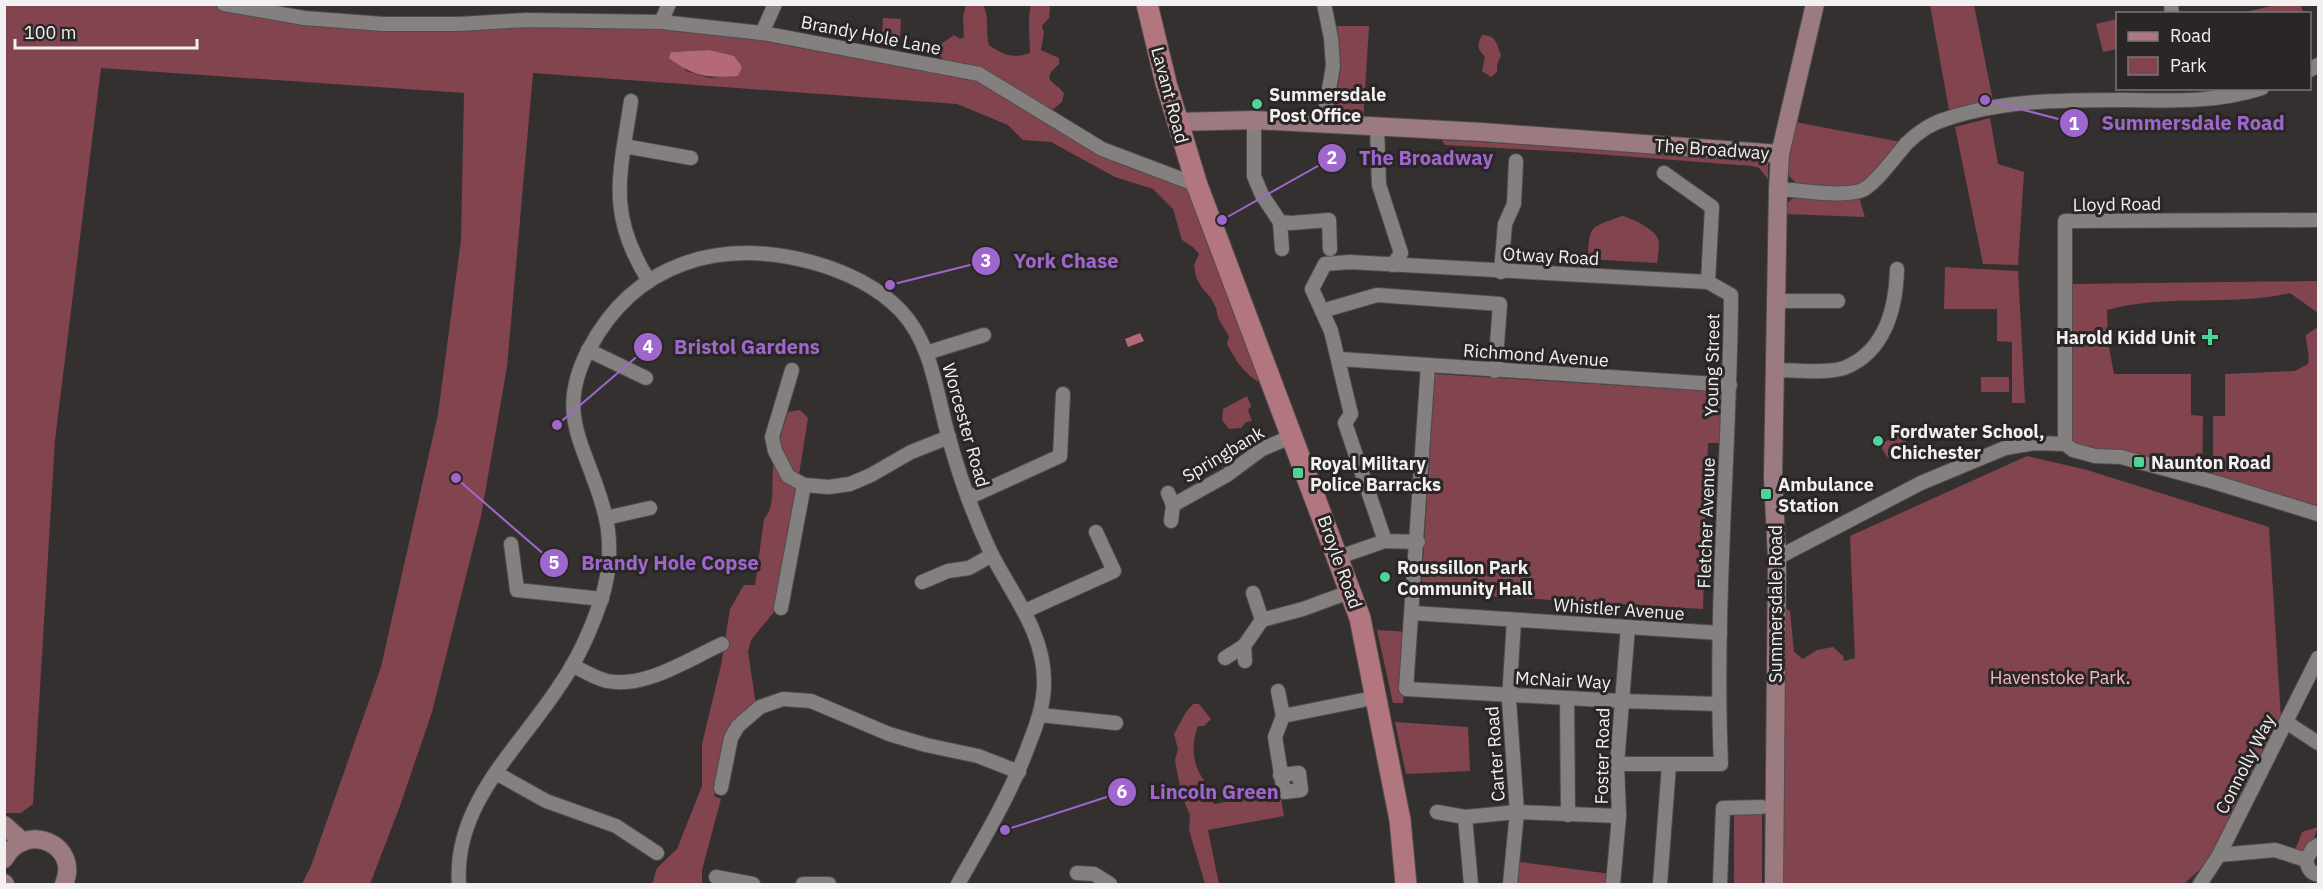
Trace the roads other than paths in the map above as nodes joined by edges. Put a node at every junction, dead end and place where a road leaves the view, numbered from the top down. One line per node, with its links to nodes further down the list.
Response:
1 (224, 4): 7 (street, Brandy Hole Lane)
2 (669, 4): 7 (street)
3 (775, 4): 8 (street)
4 (1147, 4): 13 (main road, Lavant Road)
5 (1324, 4): 14 (street)
6 (1815, 4): 17 (street, Summersdale Road)
7 (661, 22): 8 (street, Brandy Hole Lane)
8 (762, 33): 21 (street, Brandy Hole Lane)
9 (2253, 90): 10 (street)
10 (2177, 95): 22 (street)
11 (631, 101): 16 (street)
12 (1254, 120): 13 (street, The Broadway); 14 (street, The Broadway); 24 (street)
13 (1177, 122): 21 (main road, Lavant Road)
14 (1323, 124): 15 (street, The Broadway)
15 (1377, 127): 17 (street, The Broadway); 27 (street)
16 (624, 146): 18 (street); 30 (street)
17 (1780, 154): 22 (street, Summersdale Road)
18 (692, 158)
19 (1516, 161): 29 (street)
20 (1664, 172): 31 (street)
21 (1197, 185): 47 (main road, Broyle Road)
22 (1778, 189): 32 (street, Summersdale Road)
23 (2319, 220): 49 (street, Lloyd Road)
24 (1280, 222): 25 (street); 26 (street)
25 (1282, 249)
26 (1330, 249)
27 (1393, 265): 29 (street, Otway Road); 34 (street, Otway Road)
28 (1897, 269): 40 (street)
29 (1501, 272): 31 (street, Otway Road)
30 (649, 281): 36 (street, Worcester Road); 37 (street, Worcester Road)
31 (1708, 282): 44 (street, Young Street)
32 (1776, 301): 33 (street); 40 (street, Summersdale Road)
33 (1838, 301)
34 (1322, 311): 38 (street, Otway Road); 42 (street)
35 (984, 335): 37 (street)
36 (588, 350): 43 (street); 54 (street, Worcester Road)
37 (926, 353): 48 (street, Worcester Road)
38 (1339, 359): 39 (street, Richmond Avenue); 57 (street, Otway Road)
39 (1428, 365): 42 (street, Richmond Avenue); 58 (street)
40 (1775, 369): 62 (street, Summersdale Road)
41 (792, 370): 50 (street)
42 (1496, 371): 44 (street, Richmond Avenue)
43 (646, 378)
44 (1730, 385): 46 (street, Young Street)
45 (1063, 394): 51 (street)
46 (1728, 426): 73 (street, Fletcher Avenue)
47 (1293, 436): 55 (street, Springbank); 61 (main road, Broyle Road)
48 (949, 437): 50 (street); 51 (street, Worcester Road)
49 (2065, 444): 53 (street); 62 (street)
50 (804, 485): 67 (street)
51 (968, 498): 60 (street, Worcester Road)
52 (650, 508): 54 (street)
53 (2319, 514)
54 (606, 518): 66 (street, Worcester Road)
55 (1171, 521)
56 (1096, 532): 68 (street)
57 (1385, 541): 58 (street); 61 (street)
58 (1418, 542): 69 (street)
59 (511, 544): 66 (street)
60 (992, 555): 63 (street); 68 (street, Worcester Road)
61 (1339, 557): 64 (main road, Broyle Road)
62 (1777, 558): 126 (street, Summersdale Road)
63 (922, 582)
64 (1352, 591): 70 (street); 82 (main road, Broyle Road)
65 (1253, 593): 70 (street)
66 (602, 599): 79 (street, Worcester Road)
67 (781, 608)
68 (1025, 611): 86 (street, Worcester Road)
69 (1413, 613): 71 (street, Whistler Avenue); 81 (street, McNair Way)
70 (1262, 620): 75 (street)
71 (1514, 620): 72 (street, Whistler Avenue); 81 (street, Carter Road)
72 (1628, 627): 73 (street, Whistler Avenue); 84 (street, Foster Road)
73 (1720, 633): 85 (street, Fletcher Avenue)
74 (722, 644): 79 (street)
75 (1244, 646): 76 (street); 78 (street)
76 (1225, 658)
77 (2319, 658): 88 (street, Connolly Way)
78 (1245, 661)
79 (572, 665): 94 (street, Worcester Road)
80 (1278, 690): 87 (street)
81 (1509, 695): 83 (street, McNair Way); 99 (street, Carter Road)
82 (1378, 697): 87 (street); 120 (main road, Broyle Road)
83 (1568, 698): 84 (street, McNair Way); 100 (street)
84 (1621, 701): 85 (street, McNair Way); 91 (street, Foster Road)
85 (1719, 704): 92 (street, Fletcher Avenue)
86 (1040, 715): 89 (street); 93 (street, Worcester Road)
87 (1283, 716): 95 (street)
88 (2286, 722): 90 (street); 107 (street, Connolly Way)
89 (1116, 723)
90 (2319, 743)
91 (1617, 764): 92 (street); 101 (street, Foster Road)
92 (1669, 765): 124 (street)
93 (1019, 772): 96 (street); 118 (street, Worcester Road)
94 (496, 773): 106 (street); 114 (street, Worcester Road)
95 (1280, 775)
96 (721, 789)
97 (1762, 807): 125 (street)
98 (1437, 812): 102 (street)
99 (1517, 812): 100 (street); 102 (street); 122 (street, Carter Road)
100 (1568, 815): 101 (street)
101 (1619, 816): 123 (street, Foster Road)
102 (1465, 817): 121 (street)
103 (4, 825): 104 (street)
104 (22, 841): 108 (street); 113 (street)
105 (2319, 845): 109 (street)
106 (657, 853)
107 (2219, 855): 109 (street); 127 (street, Connolly Way)
108 (5, 856)
109 (2306, 860): 111 (street)
110 (1077, 873): 119 (street)
111 (2319, 875)
112 (716, 877): 115 (street)
113 (64, 885)
114 (459, 885)
115 (753, 885)
116 (803, 885): 117 (street)
117 (829, 885)
118 (958, 885)
119 (1110, 885)
120 (1406, 885)
121 (1471, 885)
122 (1510, 885)
123 (1613, 885)
124 (1660, 885)
125 (1720, 885)
126 (1774, 885)
127 (2200, 885)

